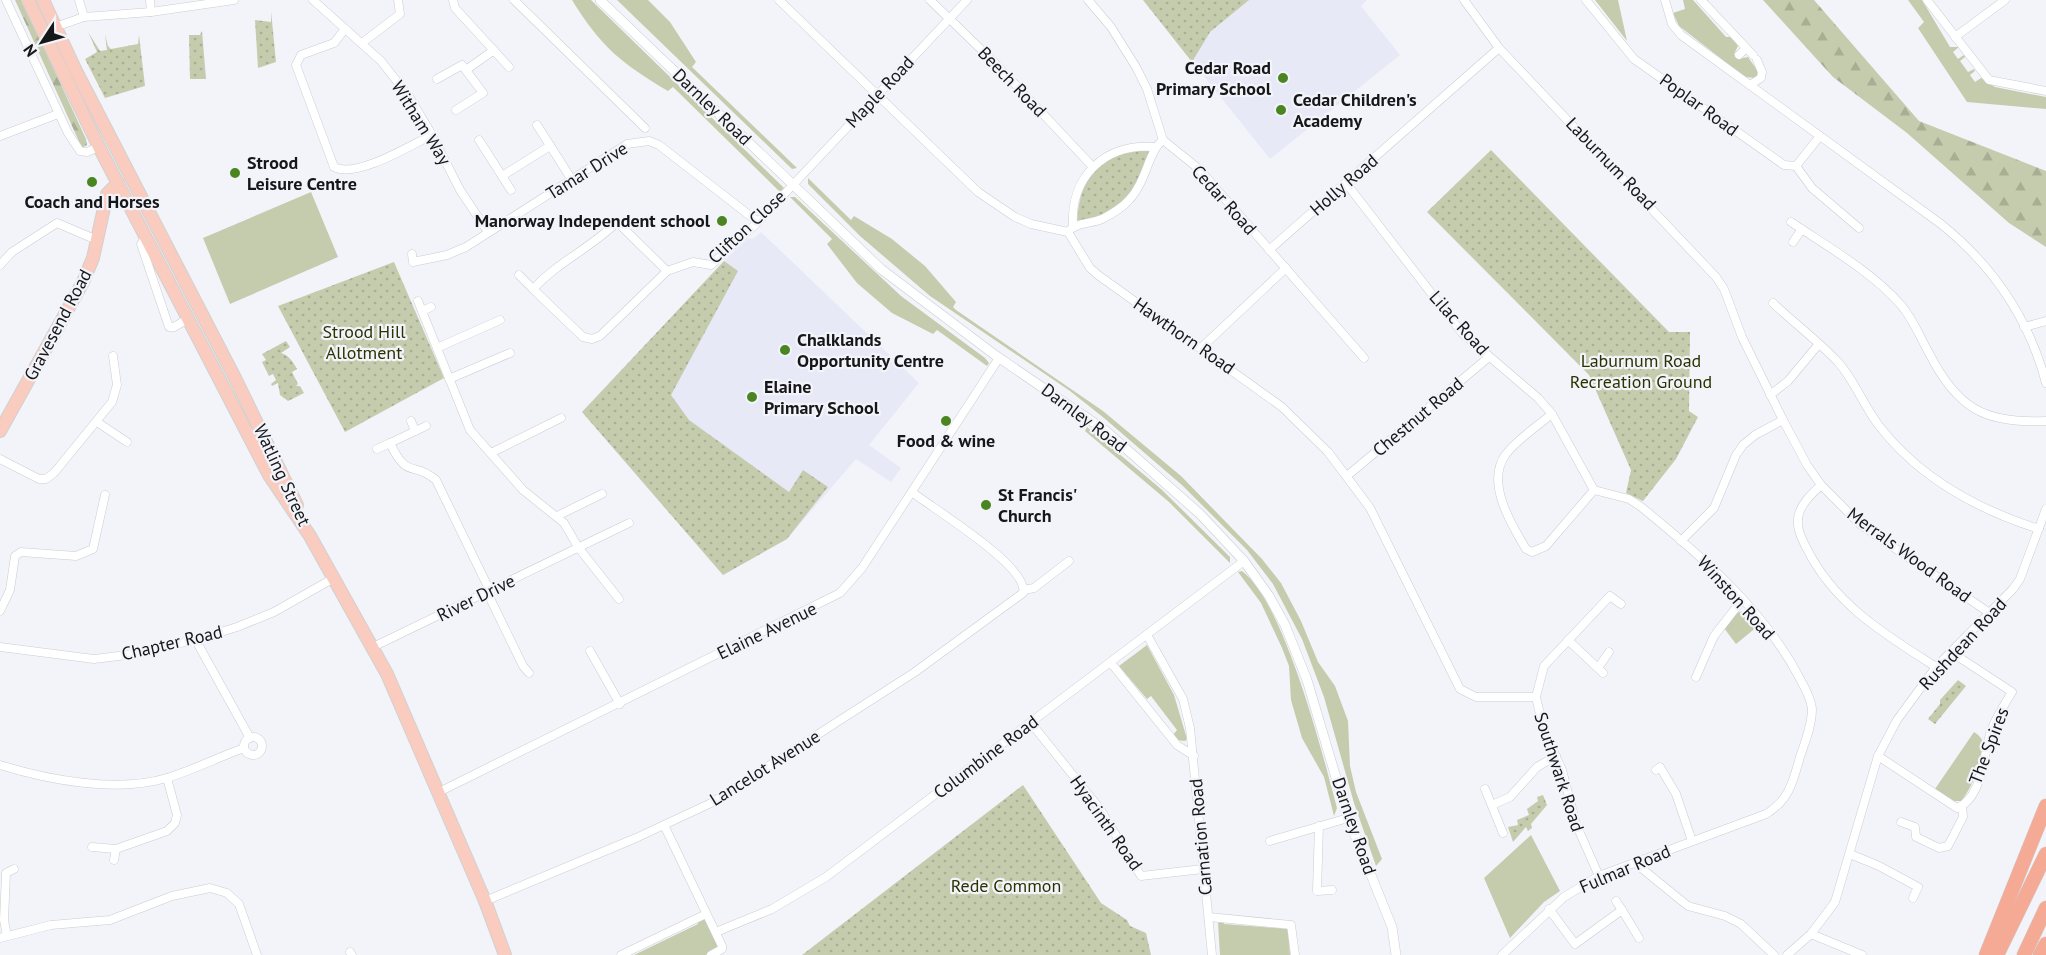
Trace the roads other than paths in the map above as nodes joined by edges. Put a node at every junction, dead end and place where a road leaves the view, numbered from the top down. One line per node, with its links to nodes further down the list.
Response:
1 (6, 0): 40 (street)
2 (28, 0): 25 (main road)
3 (43, 0): 25 (main road)
4 (79, 0): 23 (street)
5 (150, 0): 22 (street)
6 (234, 0): 22 (street)
7 (313, 0): 26 (street, Witham Way)
8 (398, 0): 28 (street)
9 (453, 0): 31 (street)
10 (514, 0): 42 (street)
11 (600, 0): 57 (street, Darnley Road)
12 (779, 0): 38 (street)
13 (930, 0): 24 (street, Beech Road)
14 (967, 0): 24 (street, Maple Road)
15 (1088, 0): 47 (street)
16 (1464, 0): 29 (street, Laburnum Road)
17 (1586, 0): 52 (street, Poplar Road)
18 (1665, 0): 36 (street)
19 (1701, 0): 30 (street)
20 (1927, 0): 27 (street)
21 (2005, 0): 27 (street)
22 (151, 12): 23 (street)
23 (84, 17): 25 (street)
24 (949, 19): 38 (street, Maple Road); 51 (street, Beech Road)
25 (50, 29): 48 (main road); 48 (main road)
26 (345, 29): 28 (street, Witham Way); 43 (street)
27 (1955, 37): 37 (street)
28 (362, 43): 43 (street, Witham Way)
29 (1499, 48): 56 (street, Holly Road); 85 (street, Laburnum Road)
30 (1746, 48): 32 (street); 36 (street)
31 (494, 50): 33 (street); 34 (street)
32 (1739, 55)
33 (509, 67)
34 (466, 70): 35 (street); 39 (street)
35 (437, 79)
36 (1750, 85): 45 (street)
37 (2046, 92)
38 (878, 95): 57 (street, Maple Road); 62 (street)
39 (456, 110)
40 (58, 114): 44 (street); 48 (street)
41 (537, 125): 49 (street)
42 (645, 128)
43 (432, 135): 64 (street, Witham Way)
44 (0, 136)
45 (1820, 136): 52 (street); 83 (street)
46 (480, 140): 53 (street)
47 (1163, 140): 50 (street); 69 (street, Cedar Road)
48 (106, 144): 55 (main road, Watling Street); 66 (main road, Watling Street)
49 (550, 146): 53 (street); 54 (street)
50 (1154, 147): 51 (street); 62 (street)
51 (1092, 166): 62 (street)
52 (1796, 166): 61 (street)
53 (502, 176): 58 (street)
54 (572, 180): 59 (street, Tamar Drive); 64 (street, Tamar Drive)
55 (118, 183): 65 (main road, Watling Street); 67 (main road, Gravesend Road)
56 (1346, 183): 69 (street, Holly Road); 91 (street, Lilac Road)
57 (793, 185): 59 (street, Clifton Close); 92 (street, Darnley Road)
58 (511, 190)
59 (758, 222): 73 (street, Clifton Close)
60 (1791, 222): 63 (street)
61 (1860, 228)
62 (1071, 229): 88 (street, Hawthorn Road)
63 (1802, 229): 68 (street); 102 (street)
64 (488, 232): 70 (street, Tamar Drive)
65 (146, 236): 80 (main road, Watling Street); 80 (street, Watling Street)
66 (162, 236): 80 (main road, Watling Street); 84 (main road, Watling Street)
67 (98, 240): 71 (street); 105 (main road, Gravesend Road)
68 (1793, 242)
69 (1269, 250): 72 (street, Cedar Road)
70 (412, 254)
71 (0, 265)
72 (1286, 268): 88 (street); 93 (street, Cedar Road)
73 (667, 271): 75 (street); 75 (street, Clifton Close)
74 (519, 275): 75 (street, Clifton Close)
75 (533, 289)
76 (418, 301): 79 (street)
77 (1773, 303): 86 (street)
78 (431, 307): 79 (street)
79 (422, 311): 87 (street)
80 (188, 319): 97 (main road, Watling Street)
81 (500, 320): 87 (street)
82 (2046, 321): 83 (street)
83 (2024, 327): 95 (street)
84 (214, 336): 97 (main road, Watling Street); 122 (main road, Watling Street)
85 (1742, 337): 96 (street, Merrals Wood Road)
86 (1818, 345): 96 (street); 121 (street)
87 (437, 348): 94 (street)
88 (1201, 348): 112 (street, Hawthorn Road)
89 (510, 353): 94 (street)
90 (113, 356): 103 (street)
91 (1489, 357): 98 (street, Lilac Road); 112 (street, Chestnut Road)
92 (999, 358): 115 (street, Elaine Avenue); 126 (street, Darnley Road)
93 (1364, 358)
94 (449, 379): 110 (street)
95 (2046, 383)
96 (1770, 395): 100 (street, Merrals Wood Road)
97 (230, 399): 122 (main road, Watling Street)
98 (1552, 414): 114 (street, Lilac Road); 114 (street)
99 (561, 418): 110 (street)
100 (1783, 420): 113 (street, Merrals Wood Road); 123 (street)
101 (411, 421): 106 (street)
102 (2046, 421)
103 (97, 422): 107 (street); 111 (street)
104 (426, 426): 106 (street)
105 (0, 431)
106 (416, 431): 108 (street)
107 (127, 442)
108 (390, 443): 109 (street); 128 (street)
109 (377, 449)
110 (490, 453): 119 (street)
111 (0, 459)
112 (1347, 476): 147 (street, Hawthorn Road)
113 (1821, 485): 134 (street, Merrals Wood Road); 144 (street)
114 (1594, 490): 123 (street, Winston Road)
115 (912, 492): 129 (street); 148 (street, Elaine Avenue)
116 (603, 494): 119 (street)
117 (105, 495): 133 (street)
118 (2046, 509): 121 (street, Rushdean Road)
119 (557, 516): 124 (street)
120 (628, 523): 124 (street, River Drive)
121 (2040, 529): 134 (street, Rushdean Road)
122 (310, 536): 127 (main road)
123 (1681, 541): 131 (street, Winston Road)
124 (578, 547): 128 (street, River Drive); 130 (street)
125 (1070, 561): 129 (street, Lancelot Avenue)
126 (1244, 561): 135 (street, Columbine Road); 164 (street, Darnley Road)
127 (334, 579): 136 (street, Chapter Road); 139 (main road)
128 (488, 591): 139 (street, River Drive); 145 (street)
129 (1023, 592): 166 (street, Lancelot Avenue)
130 (619, 599)
131 (1742, 600): 146 (street); 163 (street, Winston Road)
132 (1621, 604): 137 (street, Southwark Road)
133 (0, 611)
134 (1991, 614): 142 (street, Rushdean Road)
135 (1147, 635): 143 (street, Columbine Road); 152 (street, Carnation Road)
136 (198, 639): 138 (street, Chapter Road); 150 (street)
137 (1568, 640): 141 (street); 147 (street, Southwark Road)
138 (0, 647)
139 (373, 647): 159 (main road)
140 (590, 651): 148 (street)
141 (1610, 652)
142 (1951, 652): 144 (street, Rushdean Road); 161 (street, The Spires)
143 (1111, 663): 149 (street, Columbine Road); 152 (street, Carnation Road)
144 (1936, 667): 154 (street, Rushdean Road)
145 (529, 673)
146 (1696, 677)
147 (1536, 697): 153 (street, Southwark Road)
148 (620, 704): 159 (street, Elaine Avenue)
149 (1031, 723): 177 (street, Hyacinth Road); 189 (street, Columbine Road)
150 (250, 738): 151 (street); 151 (street)
151 (244, 748): 157 (street)
152 (1194, 756): 177 (street, Carnation Road)
153 (1556, 756): 160 (street); 179 (street, Southwark Road)
154 (1878, 756): 161 (street, The Spires); 173 (street, Rushdean Road)
155 (0, 765): 157 (street)
156 (1656, 770): 170 (street)
157 (166, 778): 172 (street)
158 (1485, 789): 160 (street)
159 (439, 792): 182 (main road)
160 (1492, 805): 168 (street)
161 (1962, 806): 165 (street)
162 (2046, 806): 205 (highway)
163 (1766, 814): 170 (street, Fulmar Road)
164 (1348, 818): 167 (street); 200 (street, Darnley Road)
165 (1901, 822)
166 (664, 825): 182 (street, Lancelot Avenue); 187 (street)
167 (1319, 826): 169 (street); 180 (street)
168 (1503, 833)
169 (1270, 841)
170 (1692, 841): 176 (street, Fulmar Road)
171 (92, 848): 172 (street)
172 (116, 849): 175 (street)
173 (1850, 854): 181 (street); 190 (street, Rushdean Road)
174 (2046, 854): 206 (highway)
175 (114, 860)
176 (1635, 863): 179 (street, Fulmar Road); 202 (street)
177 (1203, 869): 188 (street, Carnation Road)
178 (7, 871): 191 (street)
179 (1599, 876): 185 (street, Fulmar Road)
180 (1332, 890)
181 (1913, 898)
182 (485, 901): 195 (main road)
183 (1616, 901): 186 (street)
184 (2046, 908): 207 (highway)
185 (1549, 909): 186 (street); 201 (street, Fulmar Road)
186 (1622, 910): 192 (street)
187 (706, 914): 189 (street); 196 (street)
188 (1209, 917): 198 (street, Carnation Road); 199 (street, Carnation Road)
189 (716, 932): 197 (street)
190 (1811, 934): 203 (street, Rushdean Road); 204 (street)
191 (4, 937): 194 (street)
192 (1639, 938)
193 (2046, 944): 208 (highway)
194 (256, 955)
195 (505, 955)
196 (621, 955)
197 (711, 955)
198 (1212, 955)
199 (1294, 955)
200 (1396, 955)
201 (1502, 955)
202 (1774, 955)
203 (1787, 955)
204 (1862, 955)
205 (1986, 955)
206 (1997, 955)
207 (2024, 955)
208 (2040, 955)

